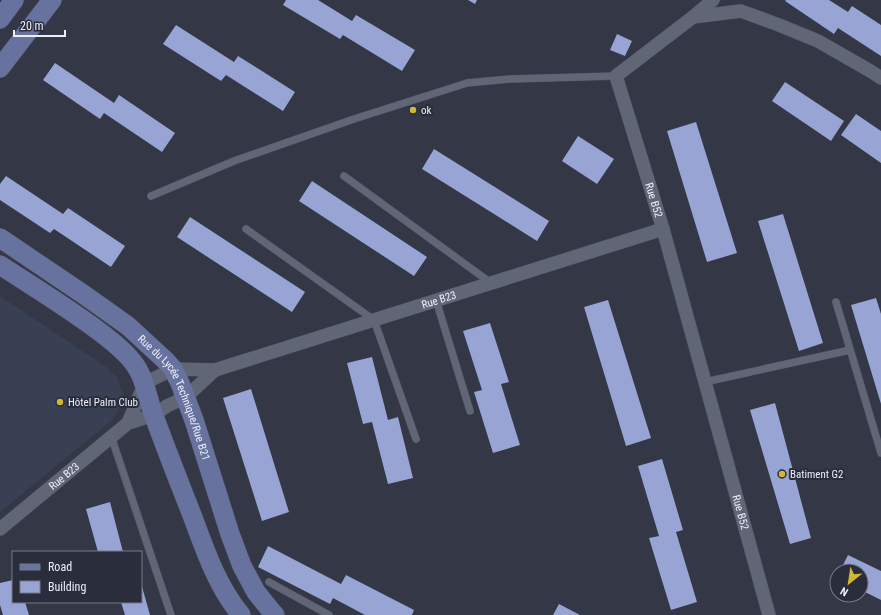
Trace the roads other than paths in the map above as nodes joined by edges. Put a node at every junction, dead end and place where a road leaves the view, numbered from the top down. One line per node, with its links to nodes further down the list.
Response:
1 (14, 0): 5 (street)
2 (52, 0): 6 (street)
3 (713, 0): 4 (street)
4 (693, 17): 7 (street); 8 (street)
5 (0, 19)
6 (0, 68)
7 (616, 76): 10 (lane); 12 (street, Rue B52)
8 (881, 78)
9 (344, 176): 15 (lane)
10 (151, 196)
11 (246, 229): 18 (lane)
12 (663, 229): 15 (street, Rue B23); 22 (street, Rue B52)
13 (0, 238): 20 (street, Rue du Lycée Technique/Rue B21)
14 (0, 265): 23 (street, Rue du Lycée Technique/Rue B21)
15 (491, 283): 16 (street, Rue B23)
16 (436, 300): 18 (street, Rue B23); 25 (lane)
17 (836, 302): 19 (lane)
18 (374, 320): 21 (street, Rue B23); 29 (lane)
19 (850, 350): 22 (lane); 30 (lane)
20 (173, 369): 21 (street); 23 (street); 24 (street, Rue du Lycée Technique/Rue B21)
21 (215, 370): 24 (street)
22 (705, 382): 37 (street, Rue B52)
23 (144, 385): 26 (street, Rue du Lycée Technique/Rue B21); 27 (street)
24 (186, 397): 26 (street); 35 (street, Rue du Lycée Technique/Rue B21)
25 (470, 411)
26 (154, 415): 27 (street); 34 (street, Rue du Lycée Technique/Rue B21)
27 (128, 423): 28 (street, Rue B23)
28 (111, 436): 31 (street, Rue B23); 33 (lane)
29 (416, 439)
30 (881, 453)
31 (0, 529)
32 (269, 582): 36 (lane)
33 (171, 615)
34 (241, 615)
35 (275, 615)
36 (328, 615)
37 (769, 615)

